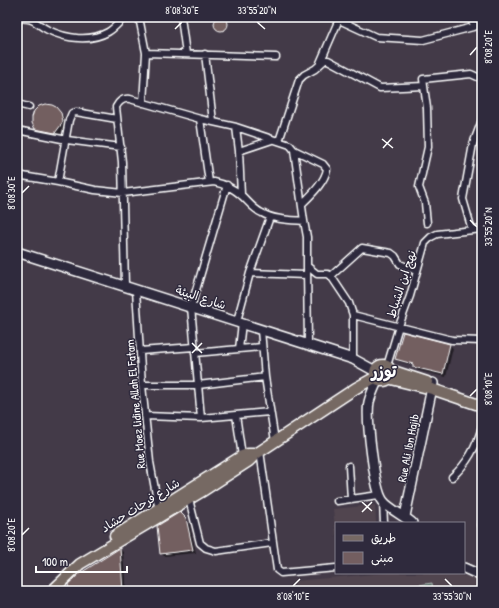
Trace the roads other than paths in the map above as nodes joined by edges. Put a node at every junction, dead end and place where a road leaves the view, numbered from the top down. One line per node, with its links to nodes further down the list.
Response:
1 (125, 17): 6 (street)
2 (139, 17): 8 (street)
3 (181, 17): 9 (street)
4 (469, 17): 7 (street)
5 (340, 18): 7 (street); 12 (street)
6 (17, 19)
7 (480, 27)
8 (146, 52): 9 (street); 15 (street)
9 (186, 54): 10 (street)
10 (205, 54): 11 (street); 21 (street)
11 (276, 57)
12 (319, 66): 14 (street); 26 (street)
13 (482, 80): 14 (street)
14 (424, 86): 39 (street)
15 (143, 103): 18 (street); 19 (street)
16 (17, 104): 17 (street)
17 (29, 108)
18 (117, 118): 24 (street); 27 (street)
19 (200, 119): 21 (street); 32 (street)
20 (482, 120): 41 (street)
21 (213, 121): 22 (street)
22 (236, 127): 25 (street); 29 (street)
23 (17, 130): 24 (street)
24 (67, 140): 27 (street); 31 (street)
25 (272, 140): 26 (street); 29 (street)
26 (279, 141): 28 (street)
27 (121, 147): 34 (street)
28 (294, 150): 36 (street); 36 (street)
29 (239, 151): 35 (street)
30 (17, 175): 31 (street)
31 (58, 182): 34 (street)
32 (209, 182): 33 (street); 34 (street)
33 (227, 185): 35 (street); 50 (street)
34 (123, 193): 48 (street)
35 (241, 195): 37 (street)
36 (302, 204): 38 (street)
37 (270, 217): 38 (street); 45 (street)
38 (304, 221): 43 (street)
39 (427, 223)
40 (482, 229): 41 (street, نهج ابن الشباط)
41 (472, 230): 44 (street, نهج ابن الشباط)
42 (17, 252): 48 (main road, شارع البيئة)
43 (307, 266): 46 (street); 47 (street)
44 (416, 270): 47 (street); 53 (street, نهج ابن الشباط)
45 (250, 273): 46 (street); 52 (street)
46 (306, 275): 56 (street)
47 (331, 276): 51 (street)
48 (125, 286): 49 (main road, شارع البيئة)
49 (136, 290): 50 (main road, شارع البيئة); 59 (street, Rue Moez lidine Allah El Fatam)
50 (191, 307): 52 (main road, شارع البيئة); 60 (street)
51 (353, 315): 53 (street); 61 (street)
52 (240, 322): 54 (main road, شارع البيئة); 58 (street)
53 (399, 326): 55 (street); 62 (street, نهج ابن الشباط)
54 (261, 330): 56 (main road, شارع البيئة); 57 (street)
55 (482, 341)
56 (308, 345): 61 (main road, شارع البيئة)
57 (262, 347): 58 (street); 63 (street)
58 (239, 349): 60 (street)
59 (140, 350): 60 (street); 64 (street, Rue Moez lidine Allah El Fatam)
60 (194, 350): 65 (street)
61 (353, 359): 62 (main road, شارع البيئة)
62 (382, 373): 66 (main road); 74 (main road, شارع فرحات حشاد); 80 (main road)
63 (266, 377): 65 (street); 69 (street)
64 (142, 384): 65 (street); 71 (street, Rue Moez lidine Allah El Fatam)
65 (198, 385): 72 (street)
66 (432, 386): 67 (main road); 68 (main road); 85 (main road, Rue Ali Ibn Hajib)
67 (482, 401)
68 (482, 406)
69 (270, 412): 70 (street); 74 (street)
70 (236, 415): 72 (street); 76 (street)
71 (145, 416): 72 (street); 84 (street, Rue Moez lidine Allah El Fatam)
72 (201, 418)
73 (482, 426): 78 (street)
74 (275, 441): 75 (main road, شارع فرحات حشاد)
75 (258, 452): 76 (main road, شارع فرحات حشاد); 79 (main road, شارع فرحات حشاد); 88 (street)
76 (242, 456): 79 (main road, شارع فرحات حشاد)
77 (349, 466): 82 (street)
78 (452, 477)
79 (199, 488): 81 (main road, شارع فرحات حشاد); 84 (main road, شارع فرحات حشاد)
80 (381, 498): 82 (street); 85 (main road); 86 (street)
81 (190, 499): 84 (main road, شارع فرحات حشاد); 88 (street)
82 (351, 499): 83 (street)
83 (337, 501)
84 (159, 512): 92 (main road, شارع فرحات حشاد); 93 (main road, شارع فرحات حشاد)
85 (405, 516): 87 (main road)
86 (384, 522)
87 (411, 522)
88 (272, 543): 89 (street)
89 (335, 568)
90 (465, 568): 91 (main road)
91 (482, 574)
92 (44, 591)
93 (52, 591)

